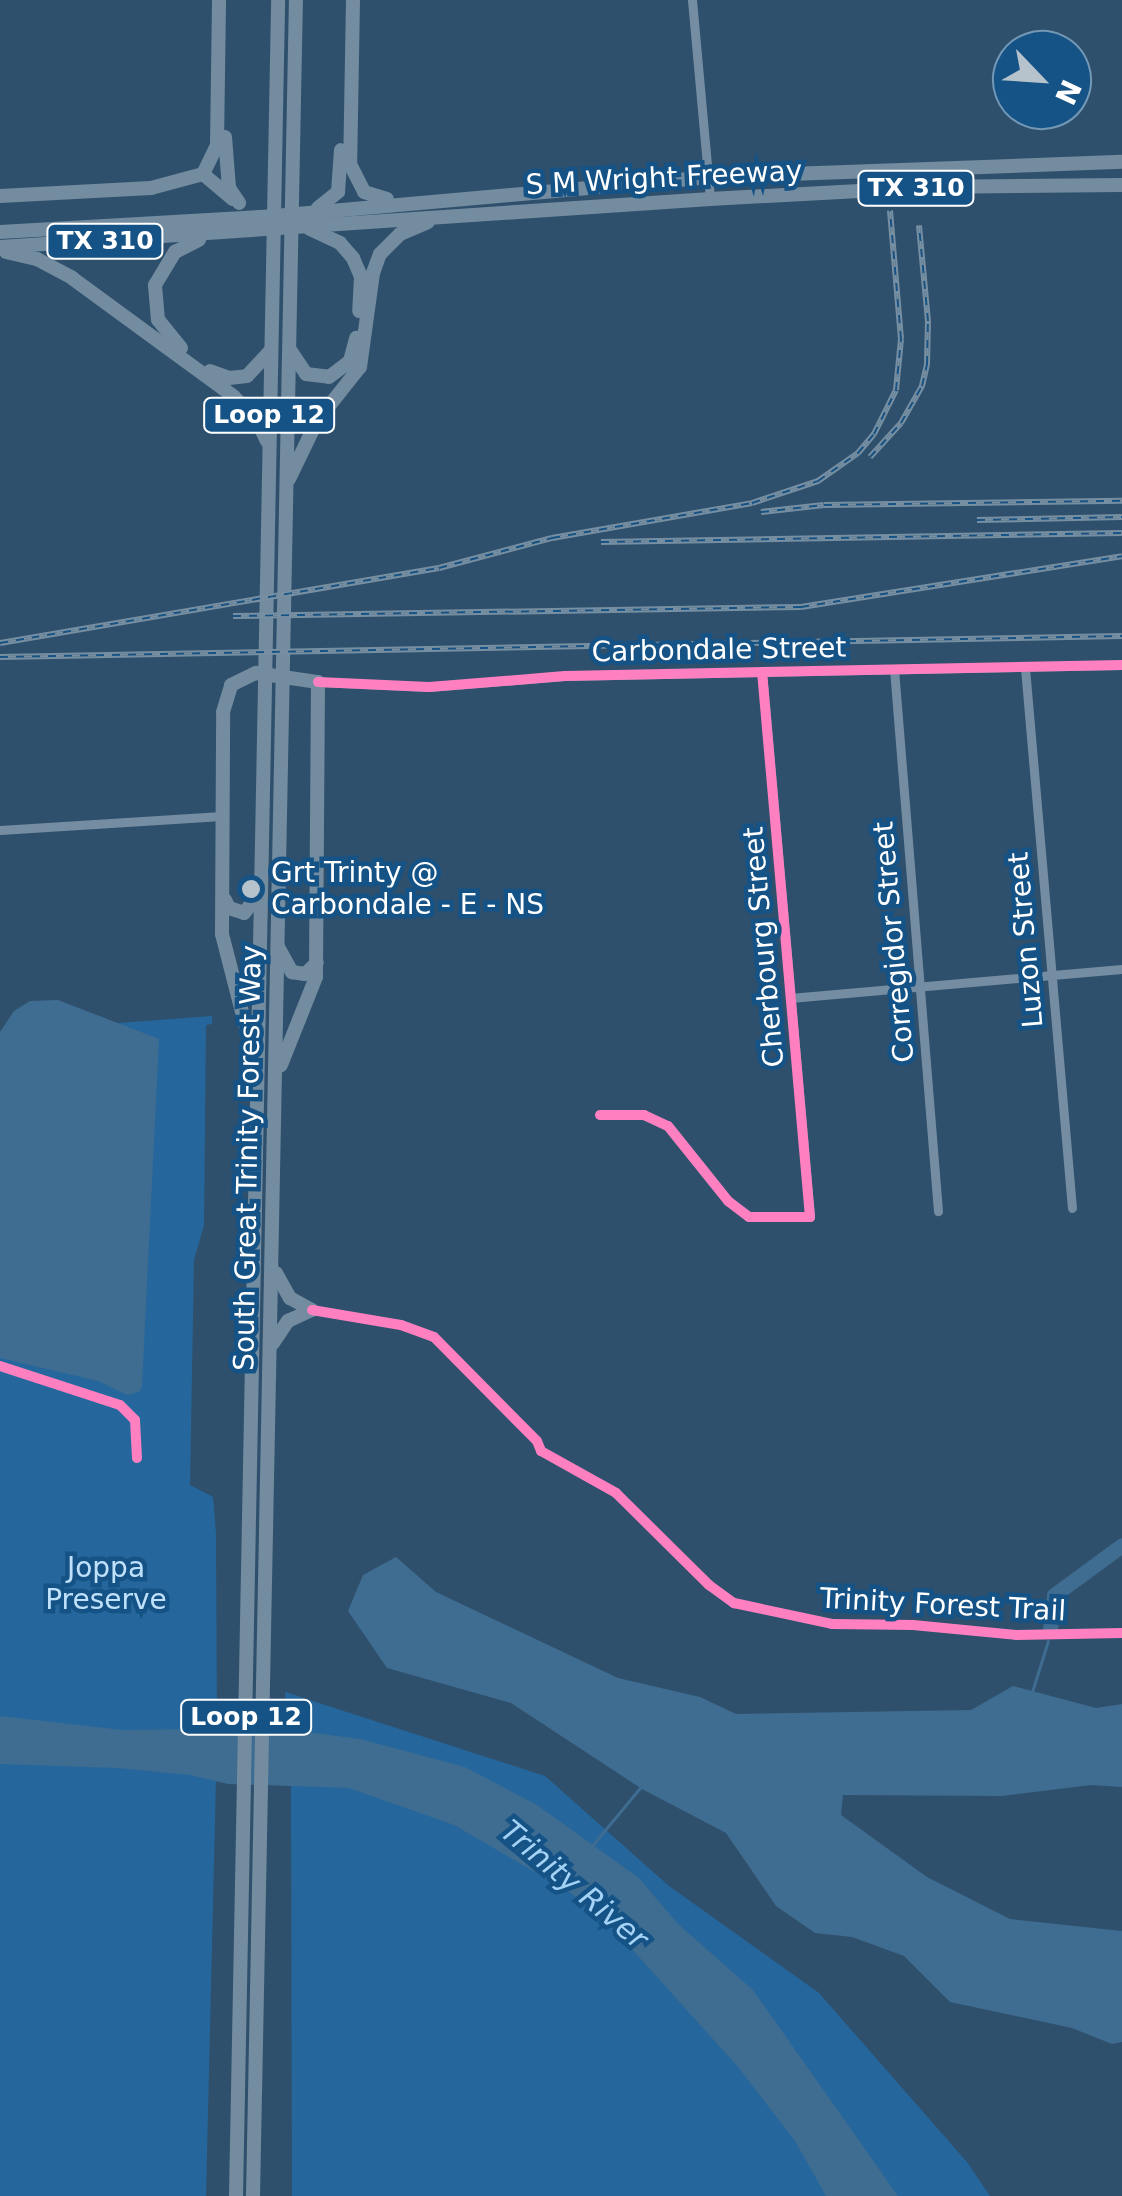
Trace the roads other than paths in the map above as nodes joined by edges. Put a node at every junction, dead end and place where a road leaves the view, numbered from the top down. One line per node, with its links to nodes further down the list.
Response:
1 (219, 0): 10 (main road)
2 (230, 0): 8 (main road)
3 (299, 0): 24 (main road, South Great Trinity Forest Way / Loop 12)
4 (340, 0): 17 (main road)
5 (353, 0): 16 (main road)
6 (692, 0): 11 (street)
7 (277, 2): 25 (main road, South Great Trinity Forest Way / Loop 12)
8 (225, 153): 10 (main road); 15 (main road)
9 (1122, 162): 11 (main road, S M Wright Freeway / TX 310)
10 (206, 176): 13 (main road); 15 (main road)
11 (708, 177): 14 (street); 16 (main road, S M Wright Freeway / TX 310)
12 (1122, 185): 14 (main road, S M Wright Freeway / TX 310)
13 (0, 196)
14 (710, 199): 19 (main road, S M Wright Freeway / TX 310)
15 (238, 203): 18 (main road)
16 (408, 203): 17 (main road, S M Wright Freeway / TX 310)
17 (313, 211): 18 (main road, S M Wright Freeway / TX 310)
18 (275, 216): 21 (main road, TX 310)
19 (441, 217): 20 (main road, S M Wright Freeway / TX 310); 27 (main road)
20 (305, 227): 22 (main road, S M Wright Freeway / TX 310); 24 (main road)
21 (0, 232)
22 (211, 235): 23 (main road, TX 310); 25 (main road)
23 (0, 250): 26 (main road)
24 (288, 346): 27 (main road, South Great Trinity Forest Way / Loop 12)
25 (270, 350): 26 (main road, South Great Trinity Forest Way / Loop 12)
26 (268, 445): 35 (main road, South Great Trinity Forest Way / Loop 12)
27 (285, 489): 37 (main road, South Great Trinity Forest Way / Loop 12)
28 (1122, 665): 29 (street, Carbondale Street)
29 (1026, 668): 30 (street, Carbondale Street); 40 (street, Luzon Street)
30 (894, 669): 31 (street, Carbondale Street); 41 (street, Corregidor Street)
31 (762, 672): 32 (street, Carbondale Street); 42 (street, Cherbourg Street)
32 (318, 682): 33 (main road); 38 (main road)
33 (222, 816): 34 (street); 36 (main road)
34 (0, 830)
35 (259, 893): 36 (main road); 43 (main road, South Great Trinity Forest Way / Loop 12)
36 (225, 900): 43 (main road)
37 (276, 940): 38 (main road); 44 (main road, South Great Trinity Forest Way / Loop 12)
38 (317, 962): 44 (main road)
39 (1122, 969): 40 (street)
40 (1051, 975): 41 (street); 46 (street, Luzon Street)
41 (920, 986): 42 (street); 47 (street, Corregidor Street)
42 (790, 998): 45 (street, Cherbourg Street)
43 (257, 1067): 48 (main road, South Great Trinity Forest Way / Loop 12)
44 (276, 1080): 49 (main road, South Great Trinity Forest Way / Loop 12)
45 (600, 1116)
46 (1072, 1208)
47 (938, 1211)
48 (255, 1245): 50 (main road); 52 (main road, South Great Trinity Forest Way / Loop 12)
49 (273, 1267): 50 (main road, South Great Trinity Forest Way / Loop 12); 51 (main road)
50 (272, 1307): 51 (main road, South Great Trinity Forest Way / Loop 12)
51 (270, 1348): 53 (main road, South Great Trinity Forest Way / Loop 12)
52 (236, 2196)
53 (252, 2196)

